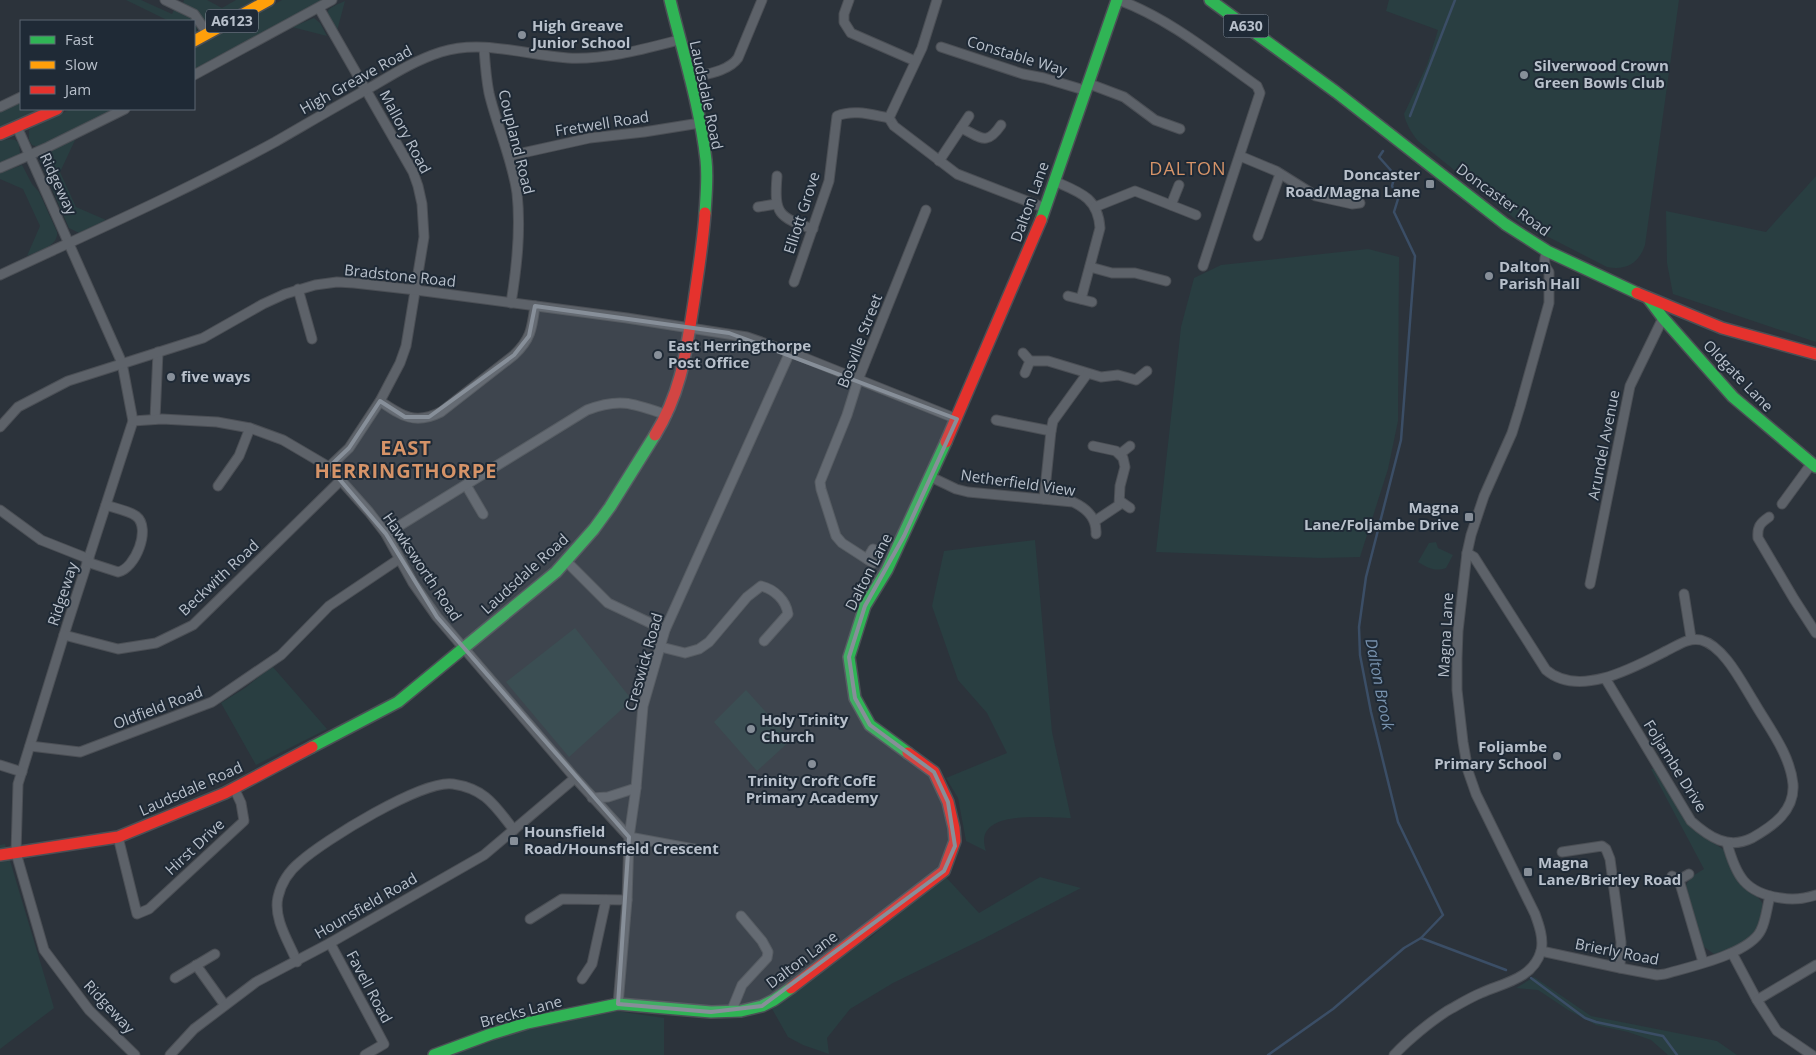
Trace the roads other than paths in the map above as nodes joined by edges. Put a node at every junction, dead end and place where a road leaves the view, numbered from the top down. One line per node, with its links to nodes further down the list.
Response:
1 (165, 0): 11 (street)
2 (269, 0): 11 (street, A6123)
3 (332, 0): 10 (street)
4 (670, 0): 13 (street, Laudsdale Road)
5 (762, 0): 18 (street)
6 (849, 0): 16 (street)
7 (937, 0): 16 (street)
8 (1118, 0): 19 (street, Dalton Lane); 35 (street)
9 (1210, 0): 53 (street, Doncaster Road / A630)
10 (319, 8): 17 (street); 20 (street, Mallory Road)
11 (208, 34): 12 (street, A6123)
12 (195, 40)
13 (679, 40): 15 (street, High Greave Road); 18 (street, Laudsdale Road)
14 (941, 47): 19 (street, Constable Way)
15 (484, 48): 20 (street, High Greave Road); 34 (street, Coupland Road)
16 (916, 62): 26 (street)
17 (195, 74)
18 (689, 78): 27 (street, Laudsdale Road)
19 (1086, 86): 31 (street, Constable Way); 40 (street, Dalton Lane)
20 (366, 89): 52 (street, High Greave Road); 62 (street, Mallory Road)
21 (20, 98): 22 (street)
22 (0, 107)
23 (56, 110): 29 (street)
24 (123, 110): 33 (street)
25 (969, 116): 30 (street)
26 (889, 118): 36 (street); 50 (street, Elliott Grove)
27 (700, 123): 34 (street, Fretwell Road); 70 (street, Laudsdale Road)
28 (1000, 125): 30 (street)
29 (17, 127): 32 (street); 33 (street, Ridgeway)
30 (961, 128): 36 (street)
31 (1180, 129)
32 (0, 134)
33 (29, 155): 37 (street); 52 (street, Ridgeway)
34 (509, 156): 67 (street, Coupland Road)
35 (1240, 156): 38 (street); 55 (street)
36 (939, 161): 47 (street)
37 (0, 168)
38 (1280, 174): 46 (street); 51 (street)
39 (777, 176): 42 (street)
40 (1054, 181): 45 (street); 47 (street, Dalton Lane)
41 (1179, 185): 43 (street)
42 (776, 204): 44 (street); 50 (street)
43 (1171, 205): 45 (street); 49 (street)
44 (758, 206)
45 (1095, 206): 56 (street)
46 (1354, 206)
47 (1045, 208): 85 (street, Dalton Lane)
48 (926, 210): 81 (street, Bosville Street)
49 (1196, 214)
50 (813, 229): 60 (street, Elliott Grove)
51 (1258, 236)
52 (70, 243): 58 (street, High Greave Road); 77 (street, Ridgeway)
53 (1548, 251): 54 (street, Doncaster Road / A630); 57 (street, Magna Lane)
54 (1560, 257): 57 (street); 64 (street, Doncaster Road / A630)
55 (1202, 266)
56 (1090, 267): 59 (street); 65 (street)
57 (1549, 272): 112 (street, Magna Lane)
58 (0, 275)
59 (1166, 281)
60 (794, 282)
61 (298, 289): 62 (street, Bradstone Road); 71 (street); 72 (street, Bradstone Road)
62 (416, 290): 67 (street, Bradstone Road); 82 (street, Mallory Road)
63 (1068, 296): 65 (street)
64 (1648, 298): 69 (street, Oldgate Lane); 75 (street, Doncaster Road / A630)
65 (1080, 299): 66 (street)
66 (1092, 302)
67 (511, 303): 68 (street, Bradstone Road)
68 (535, 306): 70 (street, Bradstone Road); 82 (street)
69 (1663, 318): 94 (street, Oldgate Lane); 116 (street, Arundel Avenue)
70 (690, 328): 73 (street, Bradstone Road); 83 (street, Laudsdale Road)
71 (312, 340)
72 (158, 352): 77 (street, Bradstone Road); 84 (street)
73 (790, 352): 81 (street, Bradstone Road); 118 (street, Creswick Road)
74 (1023, 353): 76 (street)
75 (1816, 354)
76 (1030, 361): 79 (street); 80 (street)
77 (122, 363): 87 (street, Ridgeway); 88 (street, Bradstone Road)
78 (1147, 371): 80 (street)
79 (1025, 373)
80 (1086, 374): 90 (street)
81 (858, 380): 85 (street, Bradstone Road); 111 (street, Bosville Street)
82 (380, 401): 95 (street, Mallory Road)
83 (667, 415): 98 (street); 115 (street, Laudsdale Road)
84 (155, 419): 87 (street, Hawksworth Road); 89 (street, Hawksworth Road)
85 (957, 419): 96 (street, Dalton Lane)
86 (996, 420): 90 (street)
87 (133, 421): 103 (street, Ridgeway)
88 (0, 427)
89 (250, 428): 95 (street, Hawksworth Road); 99 (street)
90 (1051, 432): 100 (street)
91 (1093, 446): 93 (street)
92 (1130, 446): 93 (street)
93 (1120, 454): 101 (street)
94 (1814, 465): 102 (street)
95 (329, 467): 97 (street, Hawksworth Road)
96 (931, 477): 100 (street, Netherfield View); 162 (street, Dalton Lane)
97 (341, 480): 109 (street, Hawksworth Road); 120 (street, Beckwith Road)
98 (466, 485): 106 (street); 109 (street)
99 (218, 486)
100 (1044, 498): 108 (street, Netherfield View)
101 (1120, 501): 104 (street); 108 (street)
102 (1782, 504)
103 (106, 505): 114 (street, Ridgeway); 114 (street)
104 (1130, 508)
105 (0, 510): 114 (street)
106 (483, 514)
107 (1769, 517): 119 (street)
108 (1095, 521): 110 (street)
109 (386, 534): 113 (street, Hawksworth Road)
110 (1096, 534)
111 (873, 549)
112 (1467, 553): 125 (street); 149 (street, Magna Lane)
113 (399, 559): 124 (street, Hawksworth Road); 126 (street, Oldfield Road)
114 (88, 560): 120 (street, Ridgeway)
115 (566, 562): 118 (street); 124 (street, Laudsdale Road)
116 (1590, 584)
117 (1684, 594): 121 (street)
118 (665, 630): 123 (street, Creswick Road)
119 (1816, 632)
120 (64, 635): 126 (street, Ridgeway)
121 (1691, 638): 125 (street); 136 (street)
122 (764, 641): 123 (street)
123 (661, 647): 131 (street, Creswick Road)
124 (463, 649): 129 (street, Hawksworth Road); 130 (street, Laudsdale Road)
125 (1605, 678): 136 (street, Foljambe Drive)
126 (30, 746): 128 (street, Ridgeway)
127 (0, 765): 128 (street)
128 (22, 772): 139 (street, Ridgeway)
129 (575, 778): 132 (street, Hawksworth Road); 133 (street, Hounsfield Road)
130 (234, 788): 134 (street, Laudsdale Road); 134 (street, Hirst Drive)
131 (636, 788): 132 (street); 135 (street, Creswick Road)
132 (592, 798): 135 (street, Hawksworth Road)
133 (514, 830): 148 (street, Hounsfield Road); 152 (street)
134 (118, 837): 139 (street, Laudsdale Road)
135 (629, 837): 137 (street); 145 (street, Creswick Road)
136 (1727, 843): 142 (street)
137 (699, 850)
138 (1562, 852): 156 (street)
139 (16, 853): 140 (street, Laudsdale Road); 163 (street, Ridgeway)
140 (0, 855)
141 (1689, 874): 153 (street)
142 (1770, 896): 143 (street); 150 (street, Brierly Road)
143 (1816, 896)
144 (606, 900): 145 (street); 147 (street); 158 (street)
145 (627, 900): 161 (street, Creswick Road)
146 (741, 916): 162 (street)
147 (530, 919)
148 (330, 943): 152 (street, Hounsfield Road); 165 (street, Favell Road)
149 (1541, 951): 156 (street, Brierly Road); 167 (street)
150 (1732, 953): 153 (street, Brierly Road); 159 (street)
151 (215, 954): 154 (street)
152 (297, 962): 160 (street, Hounsfield Road)
153 (1703, 962): 156 (street, Brierly Road)
154 (196, 965): 157 (street); 160 (street)
155 (1816, 965): 159 (street)
156 (1620, 968)
157 (175, 978)
158 (582, 979)
159 (1757, 1000): 168 (street)
160 (224, 1004): 164 (street, Hounsfield Road)
161 (618, 1004): 162 (street, Dalton Lane); 166 (street, Brecks Lane)
162 (731, 1012)
163 (135, 1055)
164 (170, 1055)
165 (365, 1055)
166 (434, 1055)
167 (1394, 1055)
168 (1812, 1055)

